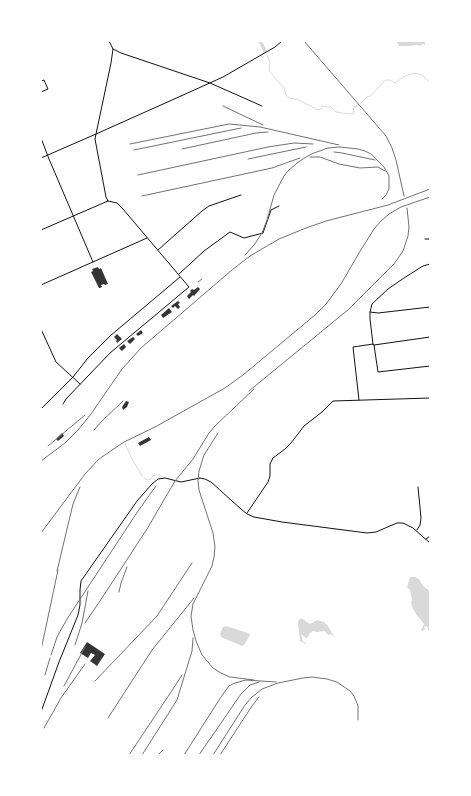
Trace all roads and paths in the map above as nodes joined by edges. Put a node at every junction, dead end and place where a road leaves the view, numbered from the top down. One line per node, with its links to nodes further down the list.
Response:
1 (109, 41): 3 (street)
2 (282, 41): 5 (street)
3 (113, 49): 5 (street); 8 (street)
4 (41, 81): 6 (street)
5 (210, 83): 7 (street); 8 (street)
6 (41, 92)
7 (262, 106)
8 (96, 134): 10 (street); 13 (street)
9 (41, 138): 10 (street)
10 (48, 156): 11 (street); 15 (street)
11 (41, 158)
12 (241, 196): 20 (street)
13 (108, 201): 15 (street); 17 (street)
14 (279, 206): 23 (street)
15 (74, 216): 16 (street); 21 (street)
16 (41, 230)
17 (148, 238): 20 (street); 21 (street)
18 (425, 239): 19 (street)
19 (430, 239)
20 (158, 250): 23 (street)
21 (93, 262): 25 (street)
22 (430, 264): 27 (street)
23 (179, 275): 24 (street)
24 (180, 277): 34 (street); 35 (street)
25 (41, 285)
26 (430, 307): 27 (street)
27 (370, 312): 32 (street)
28 (41, 329): 29 (street)
29 (44, 336): 30 (street); 34 (street)
30 (41, 337)
31 (430, 337): 32 (street)
32 (373, 344): 33 (street); 37 (street)
33 (430, 366)
34 (72, 377): 35 (street); 39 (street)
35 (80, 384): 38 (street)
36 (430, 398): 37 (street)
37 (359, 400): 41 (street)
38 (63, 404)
39 (41, 409)
40 (418, 487): 42 (street)
41 (247, 514): 42 (street); 46 (street)
42 (417, 531): 44 (street)
43 (430, 536): 44 (street)
44 (426, 539): 45 (street)
45 (430, 543)
46 (41, 712)

